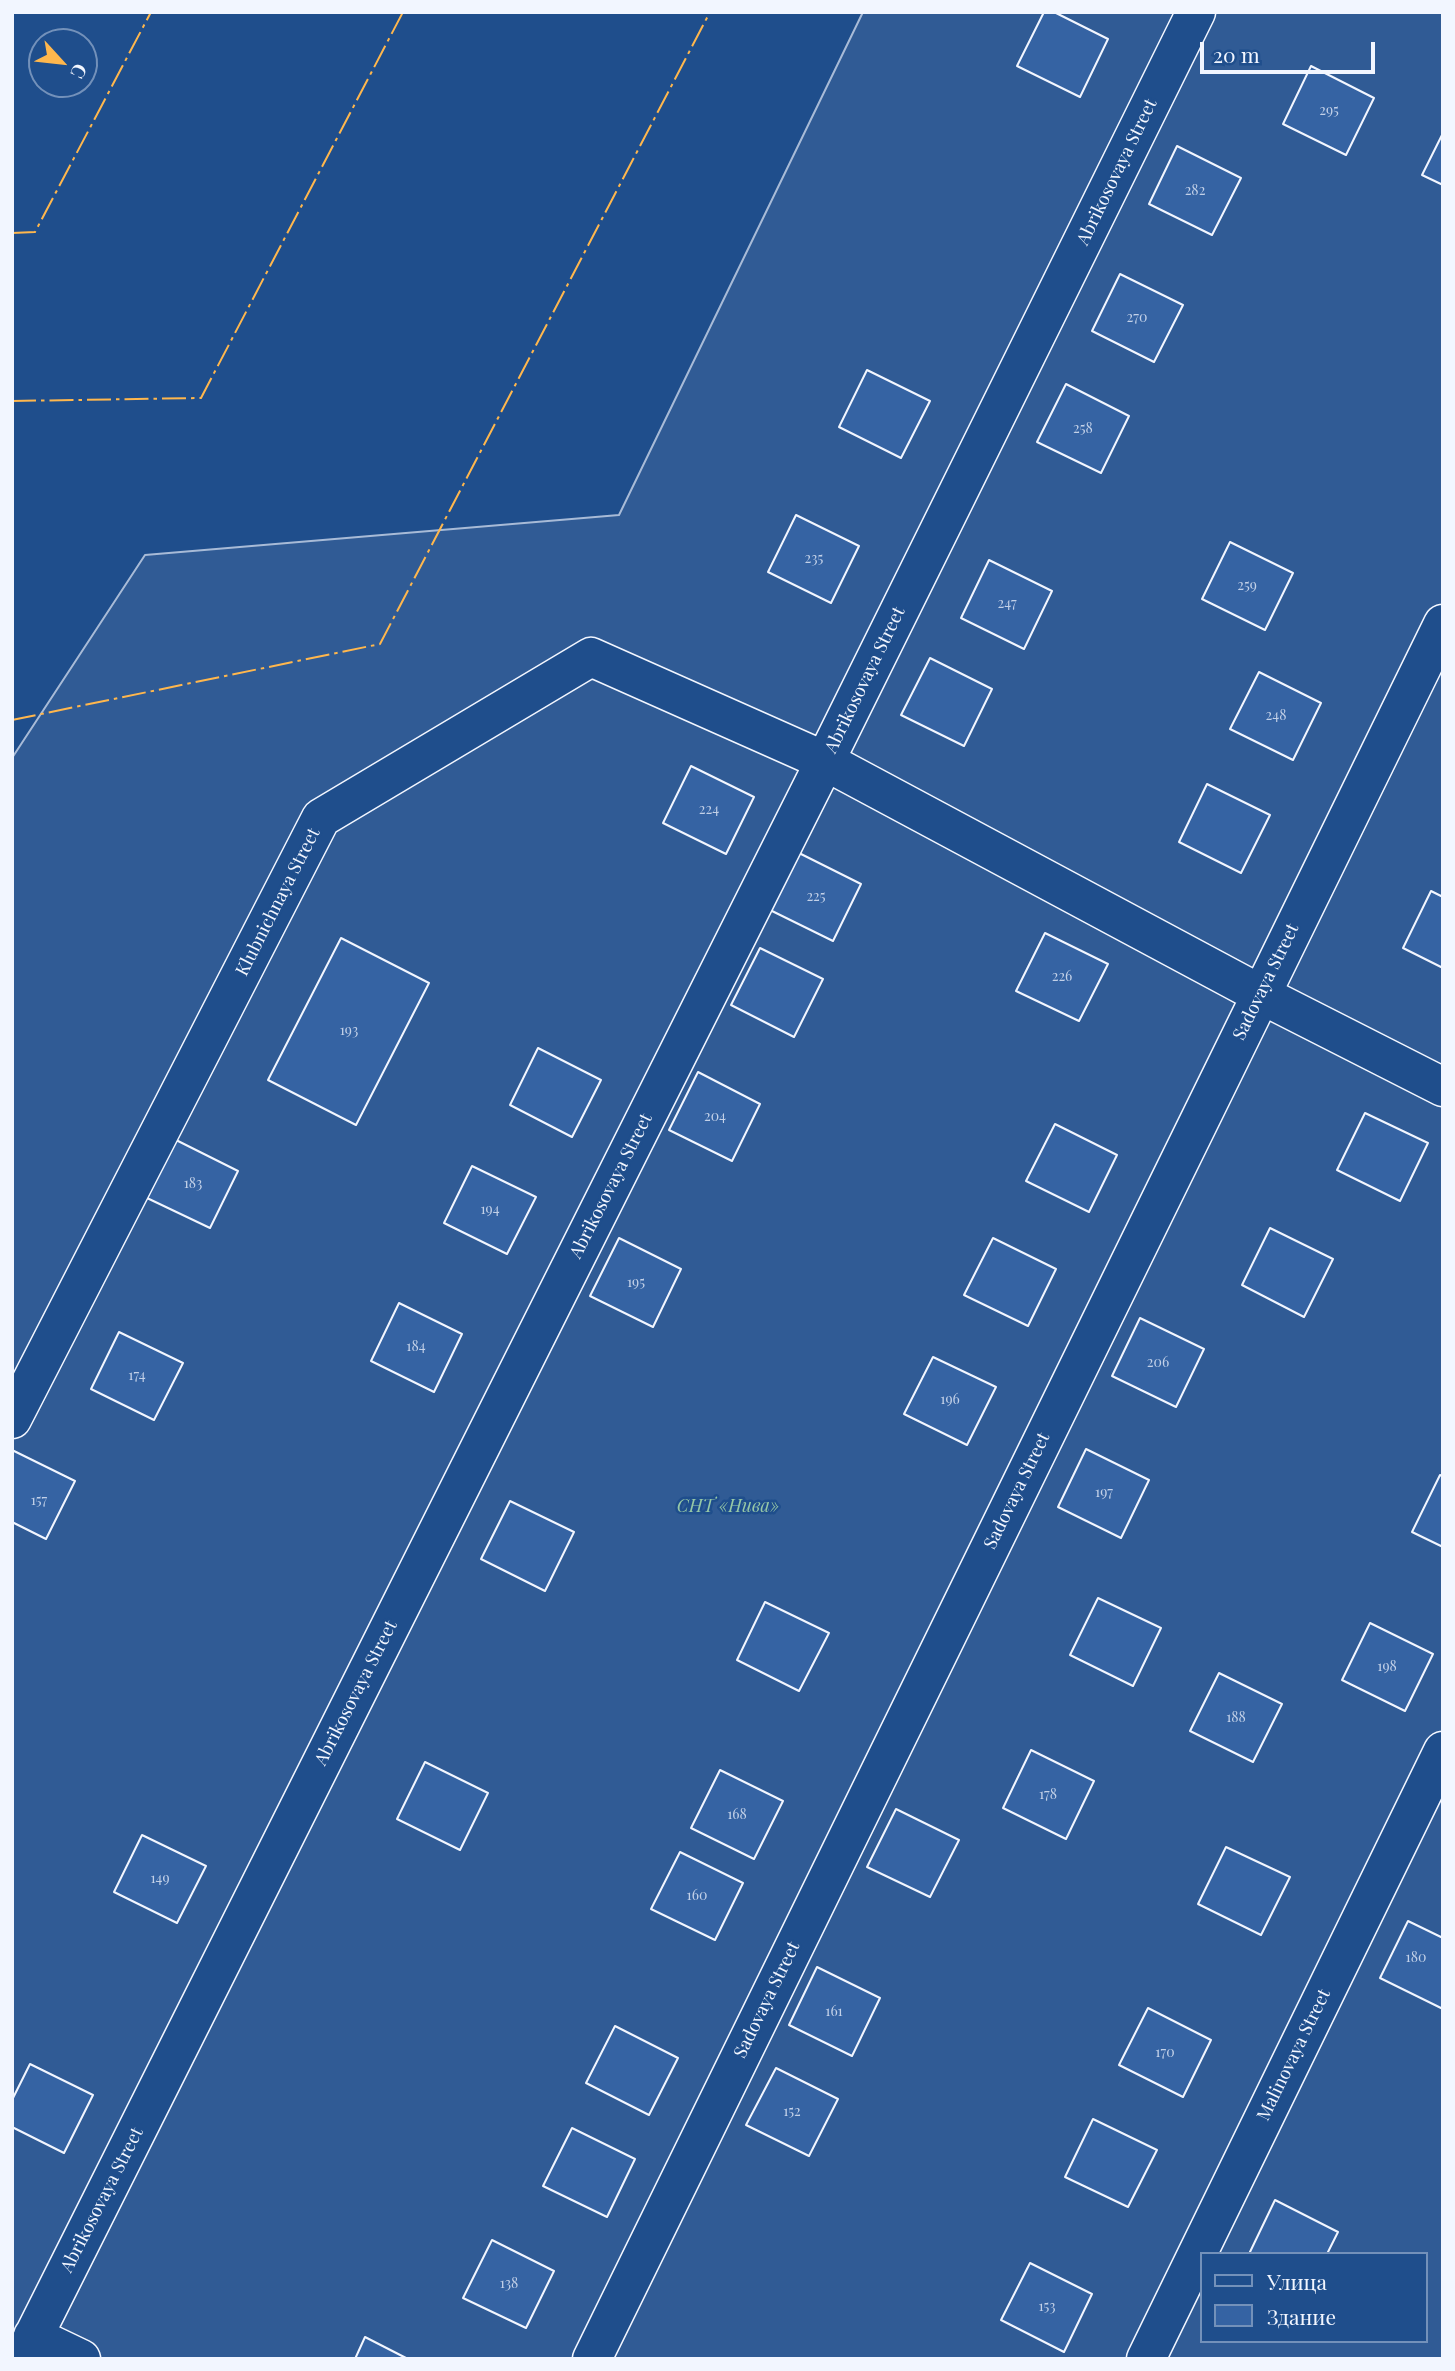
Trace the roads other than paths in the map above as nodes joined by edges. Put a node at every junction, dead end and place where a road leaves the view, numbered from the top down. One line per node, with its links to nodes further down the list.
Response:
1 (1196, 12): 3 (street, Abrikosovaya Street)
2 (1443, 624): 4 (street, Sadovaya Street)
3 (825, 761): 4 (street); 6 (street, Klubnichnaya Street); 8 (street, Abrikosovaya Street)
4 (1261, 994): 5 (street); 10 (street, Sadovaya Street)
5 (1443, 1087)
6 (12, 1419)
7 (1443, 1751): 11 (street, Malinovaya Street)
8 (27, 2347): 9 (street)
9 (81, 2359)
10 (592, 2359)
11 (1146, 2359)

